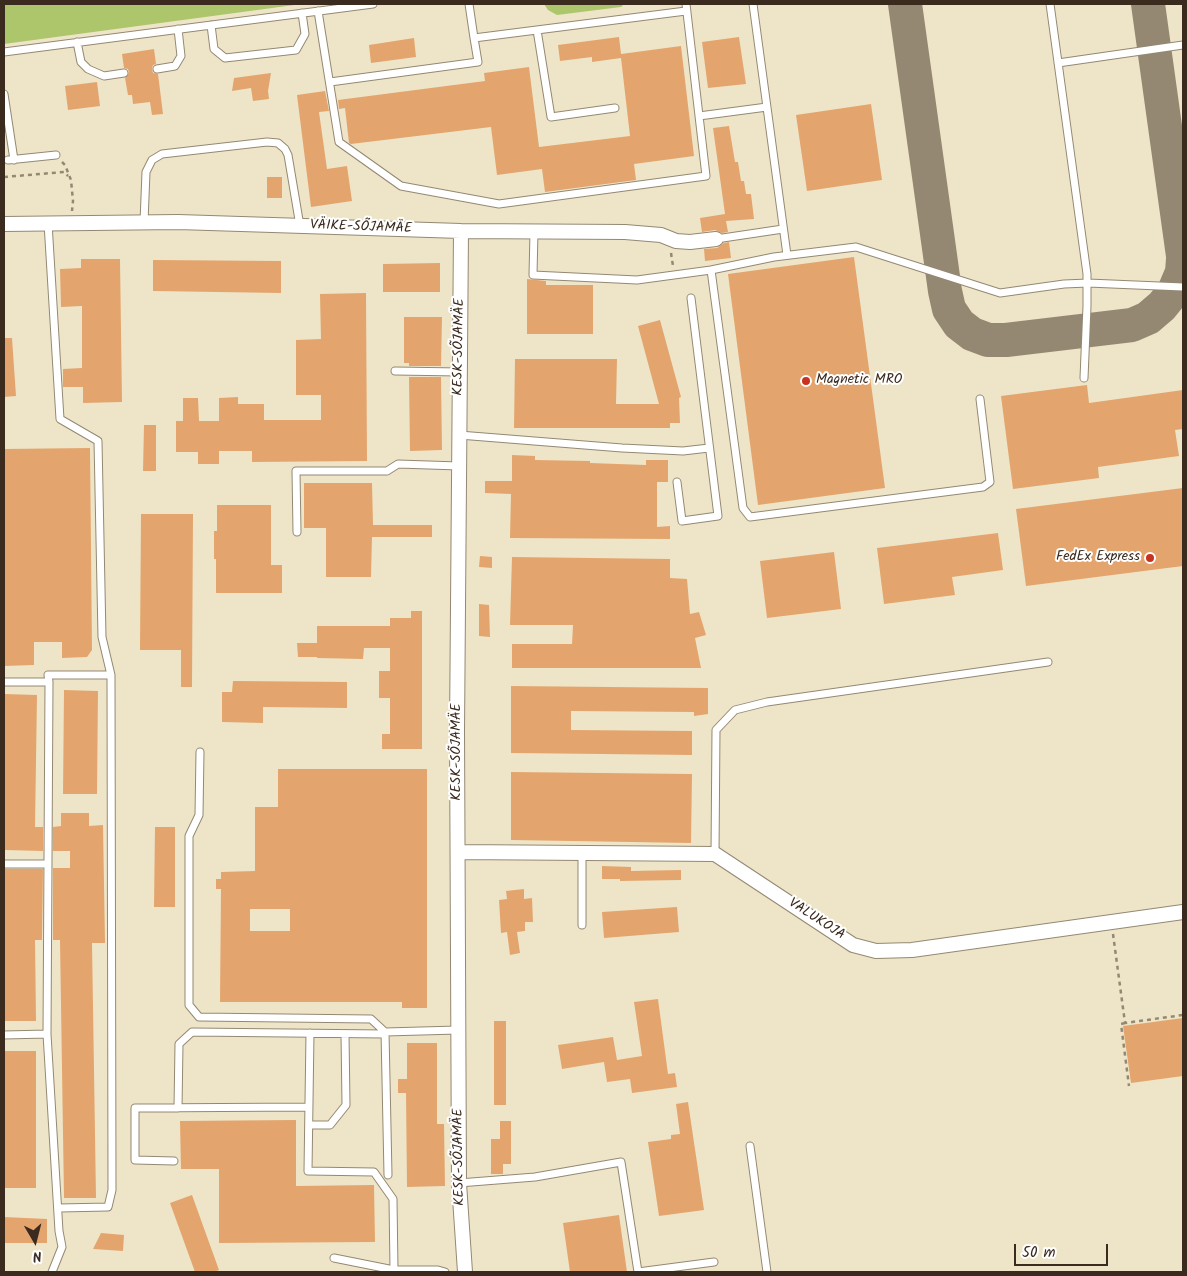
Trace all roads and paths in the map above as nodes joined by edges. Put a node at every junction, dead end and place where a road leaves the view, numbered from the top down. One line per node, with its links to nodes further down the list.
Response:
1 (369, 4): 2 (lane); 7 (lane)
2 (373, 4)
3 (469, 4): 12 (lane)
4 (752, 4): 21 (lane)
5 (1050, 4): 16 (lane)
6 (686, 7): 11 (lane); 23 (lane)
7 (318, 11): 8 (lane); 19 (lane)
8 (302, 13): 9 (lane); 9 (lane)
9 (211, 25): 10 (lane)
10 (178, 29): 13 (lane); 17 (lane)
11 (537, 30): 12 (lane); 22 (lane)
12 (474, 38): 19 (lane)
13 (77, 42): 15 (lane); 18 (lane)
14 (1183, 45): 16 (lane)
15 (4, 52)
16 (1058, 63): 38 (lane)
17 (157, 69)
18 (124, 73)
19 (330, 82): 23 (lane)
20 (4, 94): 24 (lane)
21 (767, 107): 23 (lane); 32 (lane)
22 (615, 108)
23 (699, 116)
24 (56, 155): 26 (path)
25 (4, 177): 26 (path)
26 (69, 177): 29 (path)
27 (144, 222): 29 (street, VÄIKE-SÕJAMÄE); 31 (street, VÄIKE-SÕJAMÄE); 31 (lane)
28 (48, 223): 29 (street, VÄIKE-SÕJAMÄE); 30 (street, VÄIKE-SÕJAMÄE); 51 (lane)
29 (70, 223)
30 (4, 224)
31 (300, 226): 33 (street, VÄIKE-SÕJAMÄE)
32 (783, 229): 35 (lane); 36 (lane)
33 (461, 231): 34 (street, VÄIKE-SÕJAMÄE); 42 (street, KESK-SÕJAMÄE)
34 (534, 232): 35 (street, VÄIKE-SÕJAMÄE); 37 (lane)
35 (716, 239)
36 (787, 255): 37 (lane); 38 (lane)
37 (711, 270): 44 (lane)
38 (1088, 284): 39 (lane); 43 (lane)
39 (1183, 287)
40 (691, 298): 46 (lane)
41 (395, 371): 42 (lane)
42 (460, 372): 45 (street, KESK-SÕJAMÄE)
43 (1084, 378)
44 (980, 399)
45 (459, 435): 46 (lane); 47 (street, KESK-SÕJAMÄE)
46 (709, 448): 48 (lane)
47 (459, 466): 49 (lane); 55 (street, KESK-SÕJAMÄE)
48 (677, 482)
49 (297, 532)
50 (1048, 662): 57 (lane)
51 (111, 675): 53 (lane); 79 (lane)
52 (4, 682): 53 (lane)
53 (48, 682): 59 (lane)
54 (200, 752): 67 (lane)
55 (458, 852): 56 (street); 65 (street, KESK-SÕJAMÄE)
56 (582, 853): 57 (street); 61 (lane)
57 (715, 854): 60 (street, VALUKOJA)
58 (4, 864): 59 (lane)
59 (47, 864): 68 (lane)
60 (1183, 912)
61 (582, 925)
62 (1113, 930): 64 (path)
63 (1183, 1015): 64 (path)
64 (1125, 1023): 71 (path)
65 (458, 1030): 67 (lane); 78 (street, KESK-SÕJAMÄE)
66 (310, 1033): 69 (lane); 72 (lane); 73 (lane)
67 (385, 1033): 69 (lane); 77 (lane)
68 (47, 1034): 70 (lane); 79 (lane)
69 (345, 1034): 74 (lane)
70 (4, 1035)
71 (1129, 1086)
72 (309, 1107): 73 (lane); 74 (lane)
73 (178, 1108): 76 (lane)
74 (309, 1125): 82 (lane)
75 (750, 1146): 86 (lane)
76 (174, 1161)
77 (388, 1175)
78 (459, 1183): 81 (lane); 85 (street, KESK-SÕJAMÄE)
79 (59, 1208): 83 (lane)
80 (334, 1258): 82 (lane)
81 (714, 1262)
82 (394, 1270): 84 (lane)
83 (52, 1272)
84 (445, 1272)
85 (465, 1272)
86 (768, 1272)

